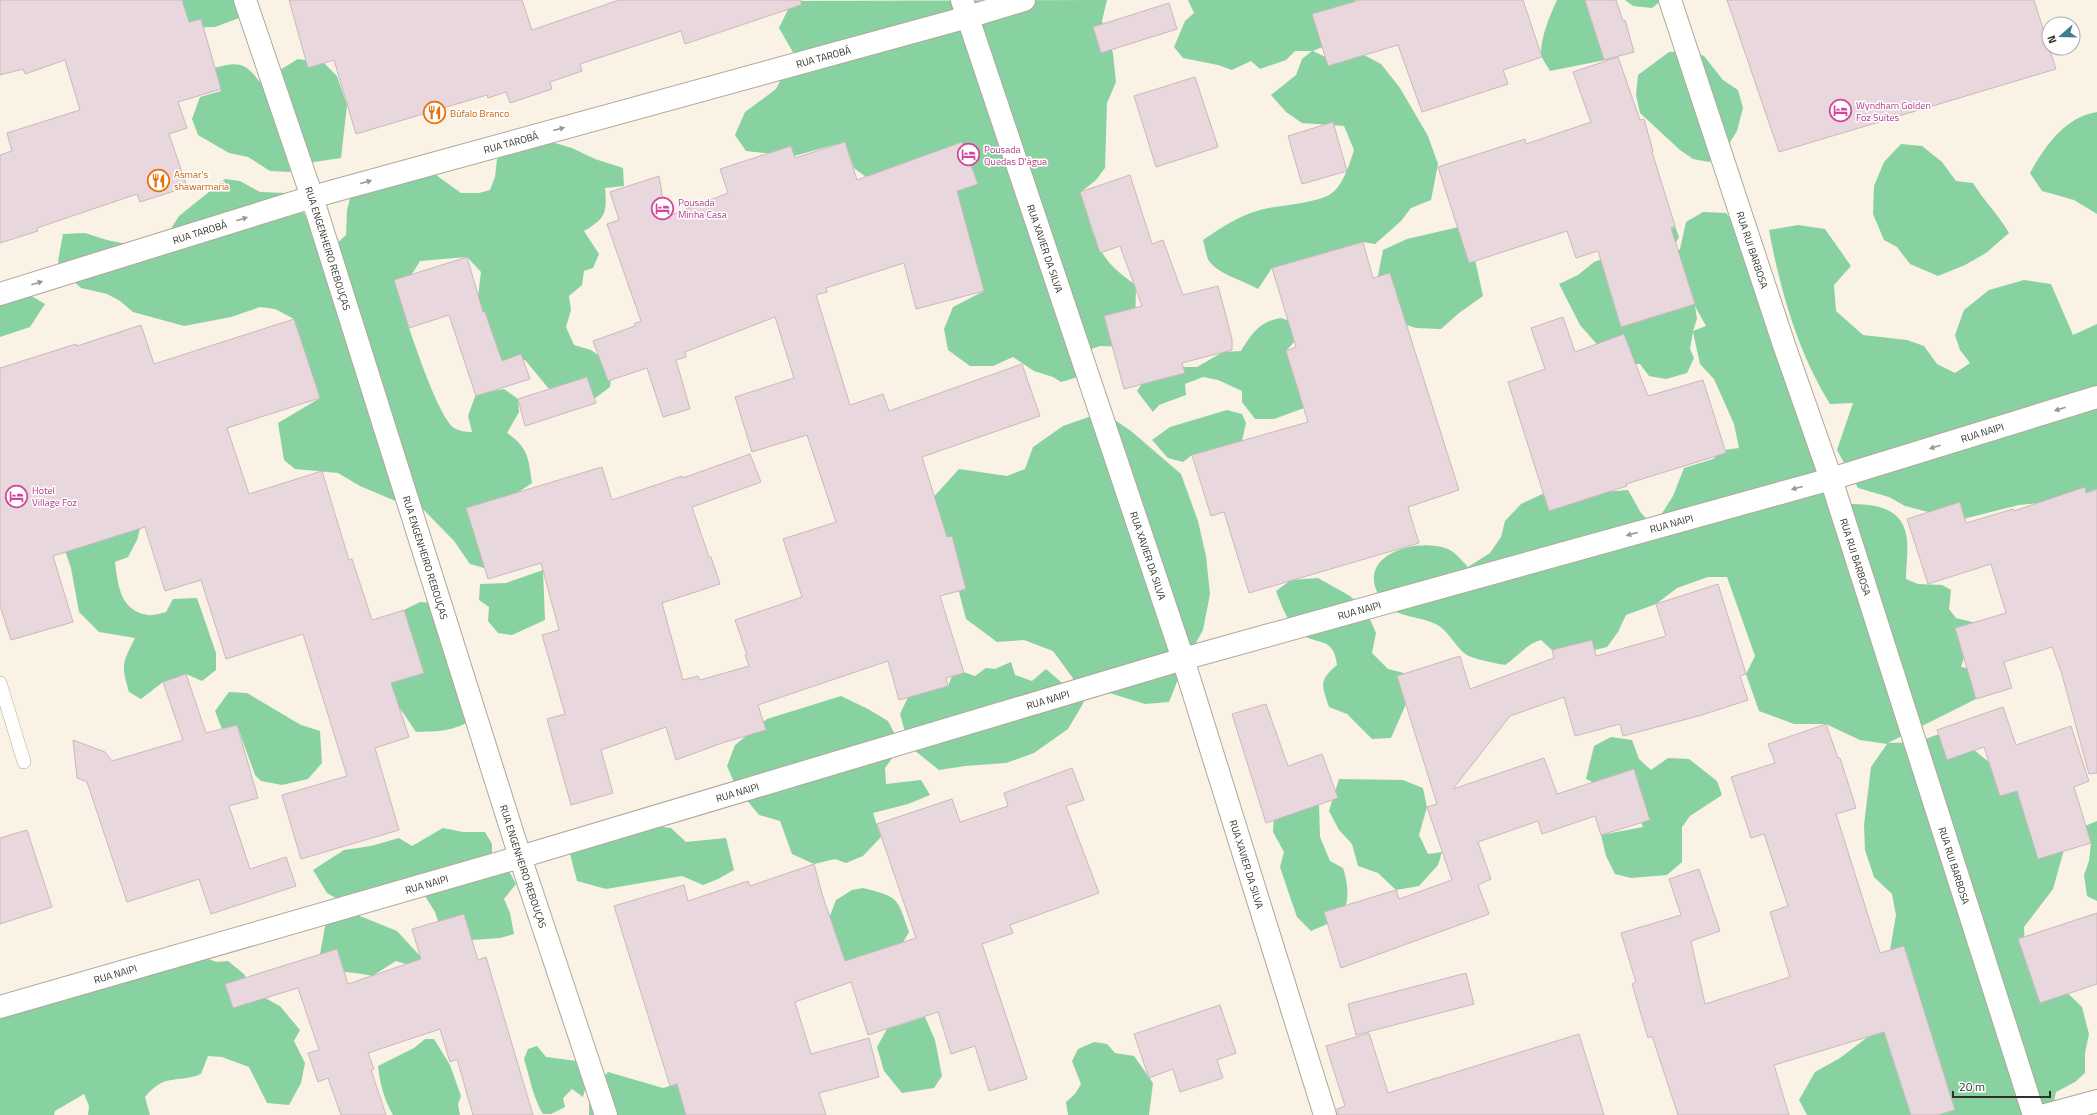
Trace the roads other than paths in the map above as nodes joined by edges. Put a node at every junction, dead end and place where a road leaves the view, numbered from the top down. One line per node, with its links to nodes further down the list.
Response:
1 (244, 0): 5 (street, RUA ENGENHEIRO REBOUÇAS)
2 (1024, 0): 4 (street, RUA TAROBÁ)
3 (1670, 0): 8 (street, RUA RUI BARBOSA)
4 (965, 9): 5 (street, RUA TAROBÁ, one-way to 4); 9 (street, RUA XAVIER DA SILVA)
5 (312, 197): 6 (street, RUA TAROBÁ, one-way to 5); 12 (street, RUA ENGENHEIRO REBOUÇAS)
6 (0, 294)
7 (2097, 397): 8 (street, RUA NAIPI, one-way to 8)
8 (1831, 479): 9 (street, RUA NAIPI, one-way to 9); 17 (street, RUA RUI BARBOSA)
9 (1183, 659): 12 (street, RUA NAIPI); 16 (street, RUA XAVIER DA SILVA)
10 (0, 683): 11 (lane)
11 (24, 762)
12 (520, 857): 13 (street, RUA NAIPI); 15 (street, RUA ENGENHEIRO REBOUÇAS)
13 (0, 1007)
14 (2097, 1101): 18 (street)
15 (606, 1115)
16 (1325, 1115)
17 (2034, 1115)
18 (2045, 1115)

